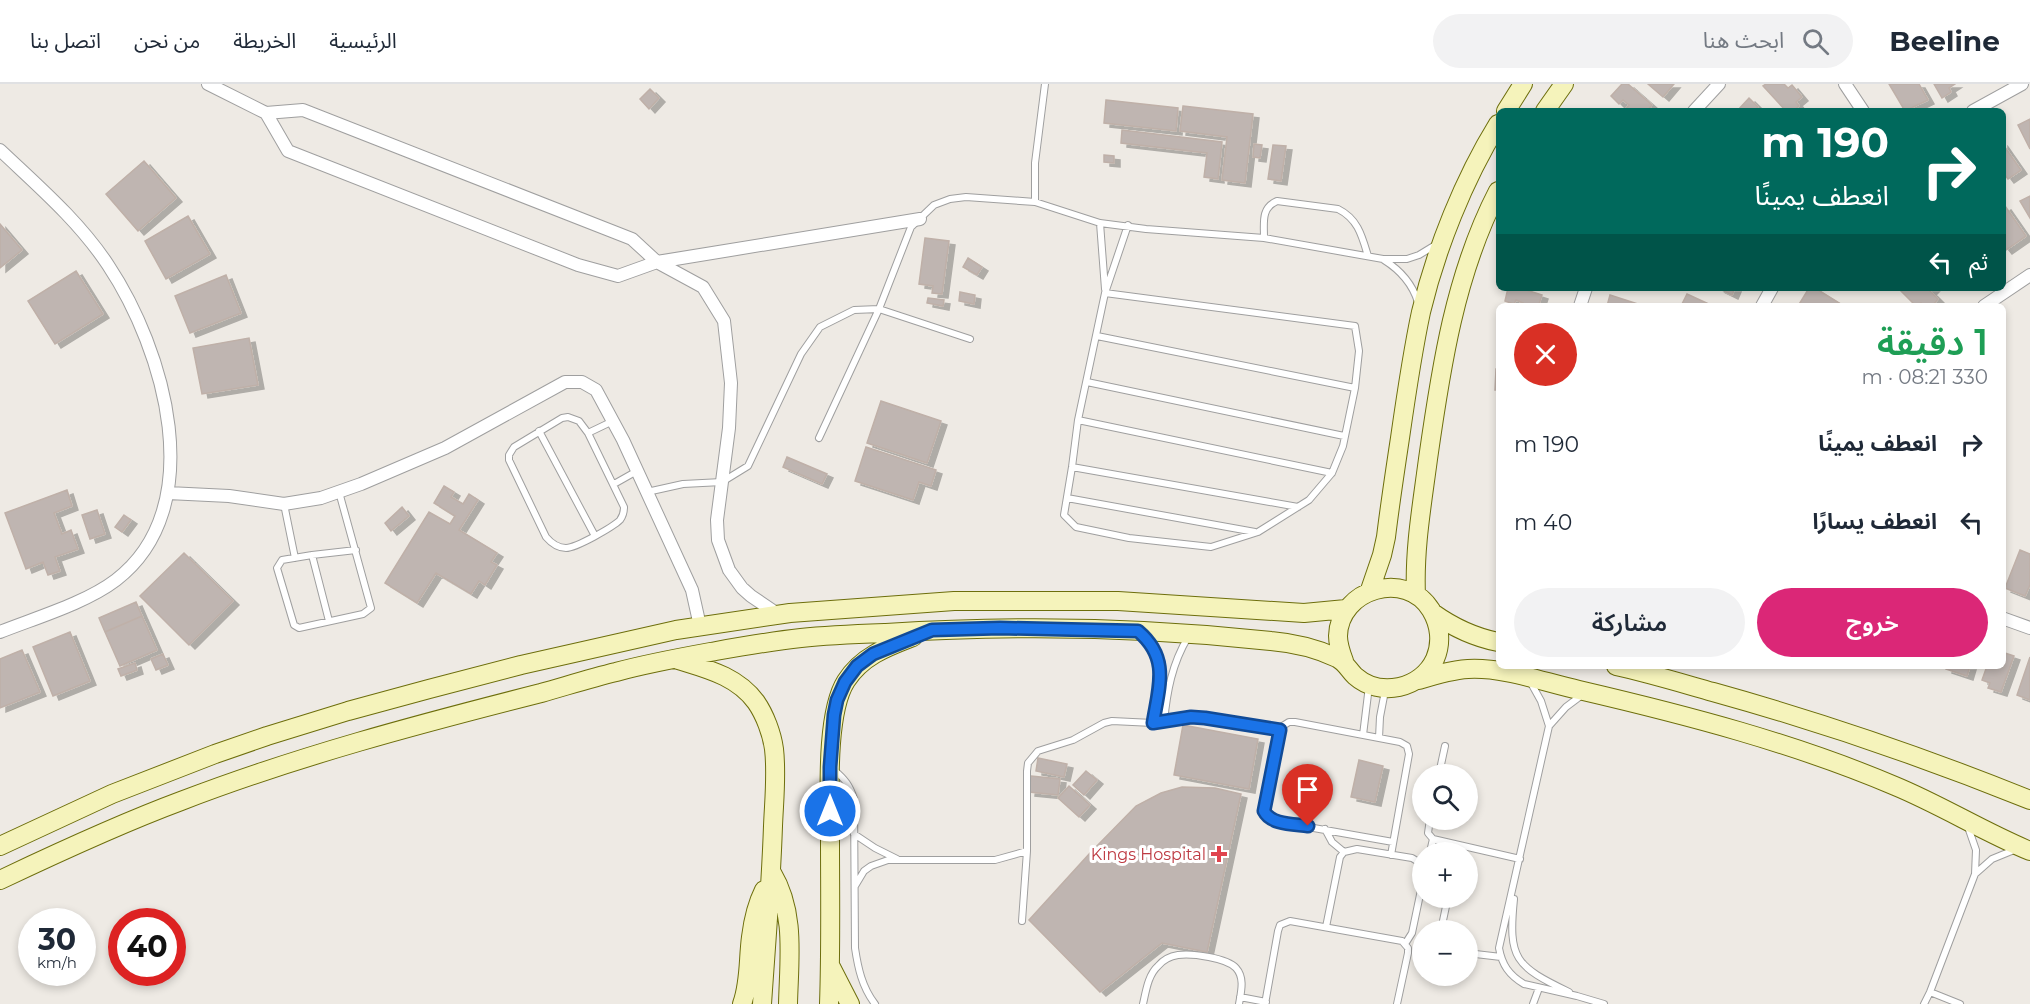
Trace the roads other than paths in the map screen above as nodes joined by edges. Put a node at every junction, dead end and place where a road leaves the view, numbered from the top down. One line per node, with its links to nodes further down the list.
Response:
1 (208, 84): 13 (street)
2 (1046, 84): 19 (lane)
3 (1523, 84): 8 (street)
4 (1564, 84): 9 (street)
5 (1719, 84): 10 (street)
6 (1845, 84): 11 (street)
7 (2022, 84): 12 (street)
8 (1508, 108)
9 (1547, 108)
10 (1697, 108)
11 (1861, 108)
12 (1978, 108)
13 (266, 113): 27 (street); 27 (street)
14 (1496, 128): 23 (street)
15 (0, 150): 16 (street)
16 (12, 161): 17 (street); 50 (street)
17 (0, 169)
18 (1496, 196): 60 (street)
19 (1035, 202): 20 (lane); 21 (lane)
20 (920, 219): 27 (street); 31 (lane)
21 (1100, 223): 22 (lane); 29 (lane)
22 (1128, 225): 24 (lane); 29 (lane)
23 (1445, 237): 26 (lane); 32 (street)
24 (1264, 238): 25 (lane); 25 (lane)
25 (1368, 256): 26 (lane)
26 (1383, 260): 32 (lane)
27 (657, 262): 46 (street)
28 (2030, 275): 30 (street)
29 (1105, 293): 33 (lane); 36 (lane)
30 (1988, 303)
31 (879, 309): 34 (lane); 42 (lane); 46 (lane)
32 (1422, 312): 59 (street)
33 (1097, 336): 35 (lane); 36 (lane)
34 (970, 339)
35 (1087, 382): 37 (lane); 41 (lane)
36 (1355, 388): 41 (lane)
37 (1078, 420): 43 (lane); 45 (lane)
38 (613, 421): 40 (lane); 44 (street); 48 (street)
39 (539, 431): 40 (lane); 55 (lane); 55 (lane)
40 (588, 433): 47 (lane)
41 (1344, 436): 45 (lane)
42 (819, 438)
43 (1072, 467): 51 (lane); 53 (lane)
44 (637, 471): 47 (lane); 49 (street)
45 (1332, 473): 53 (lane)
46 (722, 482): 49 (lane); 63 (street)
47 (614, 484): 55 (lane)
48 (339, 492): 52 (street); 56 (lane)
49 (646, 492): 66 (street)
50 (168, 494): 52 (street); 70 (street)
51 (1067, 498): 54 (lane); 54 (lane)
52 (284, 504): 58 (lane)
53 (1299, 507): 54 (lane)
54 (1258, 532)
55 (595, 536)
56 (356, 550): 57 (lane); 65 (lane)
57 (312, 555): 58 (lane); 65 (lane)
58 (295, 558): 65 (lane)
59 (1370, 590): 60 (street); 61 (street)
60 (1416, 595): 62 (street)
61 (1346, 609): 63 (street); 74 (street)
62 (1433, 613): 72 (street); 77 (street)
63 (780, 616): 66 (street)
64 (2006, 619): 67 (street)
65 (329, 621)
66 (700, 626): 98 (street)
67 (2030, 628)
68 (932, 630): 69 (street); 73 (street); 88 (street)
69 (1138, 631): 71 (street); 81 (lane)
70 (0, 632)
71 (1190, 634): 74 (street); 80 (lane)
72 (1496, 642)
73 (673, 659): 107 (street); 110 (street)
74 (1344, 661): 78 (street)
75 (1627, 669): 89 (street)
76 (1528, 678): 77 (street); 79 (street); 82 (lane)
77 (1417, 680): 78 (street)
78 (1378, 687): 84 (lane); 85 (lane)
79 (1587, 692): 82 (lane); 90 (street)
80 (1164, 722): 81 (lane); 83 (lane)
81 (1153, 723): 101 (lane)
82 (1549, 726): 106 (lane)
83 (1280, 730): 84 (lane); 91 (lane)
84 (1363, 735): 85 (lane)
85 (1379, 738): 95 (lane)
86 (1445, 746): 87 (lane)
87 (1441, 764)
88 (830, 767): 93 (lane); 118 (street)
89 (2030, 800)
90 (1963, 820): 100 (street); 108 (lane)
91 (1324, 829): 95 (lane); 102 (lane)
92 (1428, 830): 94 (lane)
93 (854, 834): 105 (lane); 111 (lane)
94 (1433, 839): 96 (lane); 97 (lane)
95 (1394, 842): 103 (lane)
96 (1432, 842)
97 (1449, 842)
98 (0, 846)
99 (1478, 849): 106 (lane)
100 (2026, 849): 108 (lane)
101 (1027, 851): 105 (lane); 113 (lane)
102 (1344, 852): 103 (lane); 114 (lane)
103 (1391, 855): 104 (lane)
104 (1412, 858)
105 (897, 859): 111 (lane)
106 (1520, 859): 109 (lane)
107 (771, 872): 124 (street); 125 (street); 126 (street)
108 (1975, 874): 120 (lane)
109 (1515, 879): 117 (lane); 121 (lane)
110 (0, 880)
111 (855, 886): 129 (lane)
112 (1417, 908): 115 (lane)
113 (1022, 921)
114 (1326, 927): 115 (lane); 123 (lane)
115 (1405, 944): 131 (lane)
116 (1478, 954): 117 (lane)
117 (1501, 957): 119 (lane)
118 (830, 965): 127 (street); 128 (street)
119 (1539, 988): 121 (lane); 132 (lane)
120 (1930, 992): 134 (lane); 135 (lane)
121 (1577, 996): 133 (lane)
122 (1240, 1001): 123 (lane); 130 (lane)
123 (1265, 1003)
124 (742, 1004)
125 (762, 1004)
126 (788, 1004)
127 (829, 1004)
128 (849, 1004)
129 (875, 1004)
130 (1143, 1004)
131 (1397, 1004)
132 (1533, 1004)
133 (1604, 1004)
134 (1926, 1004)
135 (1960, 1004)

